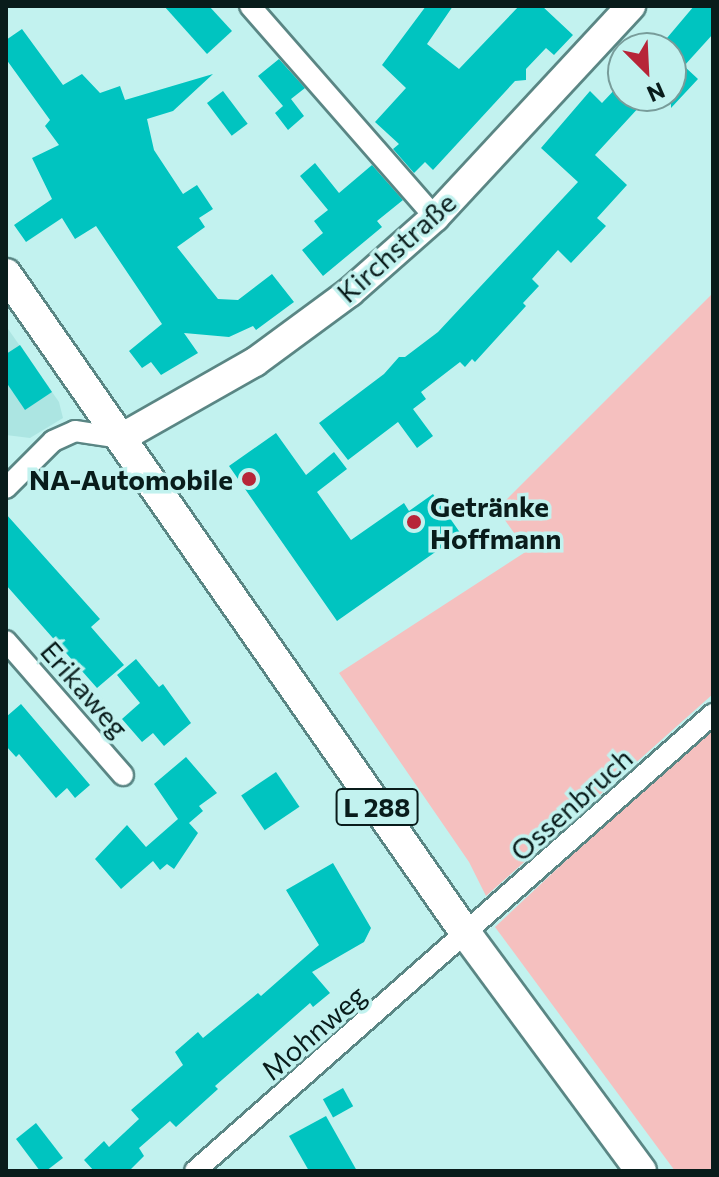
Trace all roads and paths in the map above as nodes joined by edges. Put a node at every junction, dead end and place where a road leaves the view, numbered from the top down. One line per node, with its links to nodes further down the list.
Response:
1 (250, 6): 3 (street)
2 (631, 6): 3 (street, Kirchstraße)
3 (435, 217): 5 (street, Kirchstraße)
4 (6, 274): 5 (main road, L 288)
5 (121, 438): 6 (street); 10 (main road, L 288)
6 (6, 488)
7 (6, 641): 9 (street, Erikaweg)
8 (713, 714): 10 (street, Ossenbruch)
9 (123, 775)
10 (467, 935): 11 (street, Mohnweg); 12 (main road, L 288)
11 (195, 1171)
12 (641, 1171)

